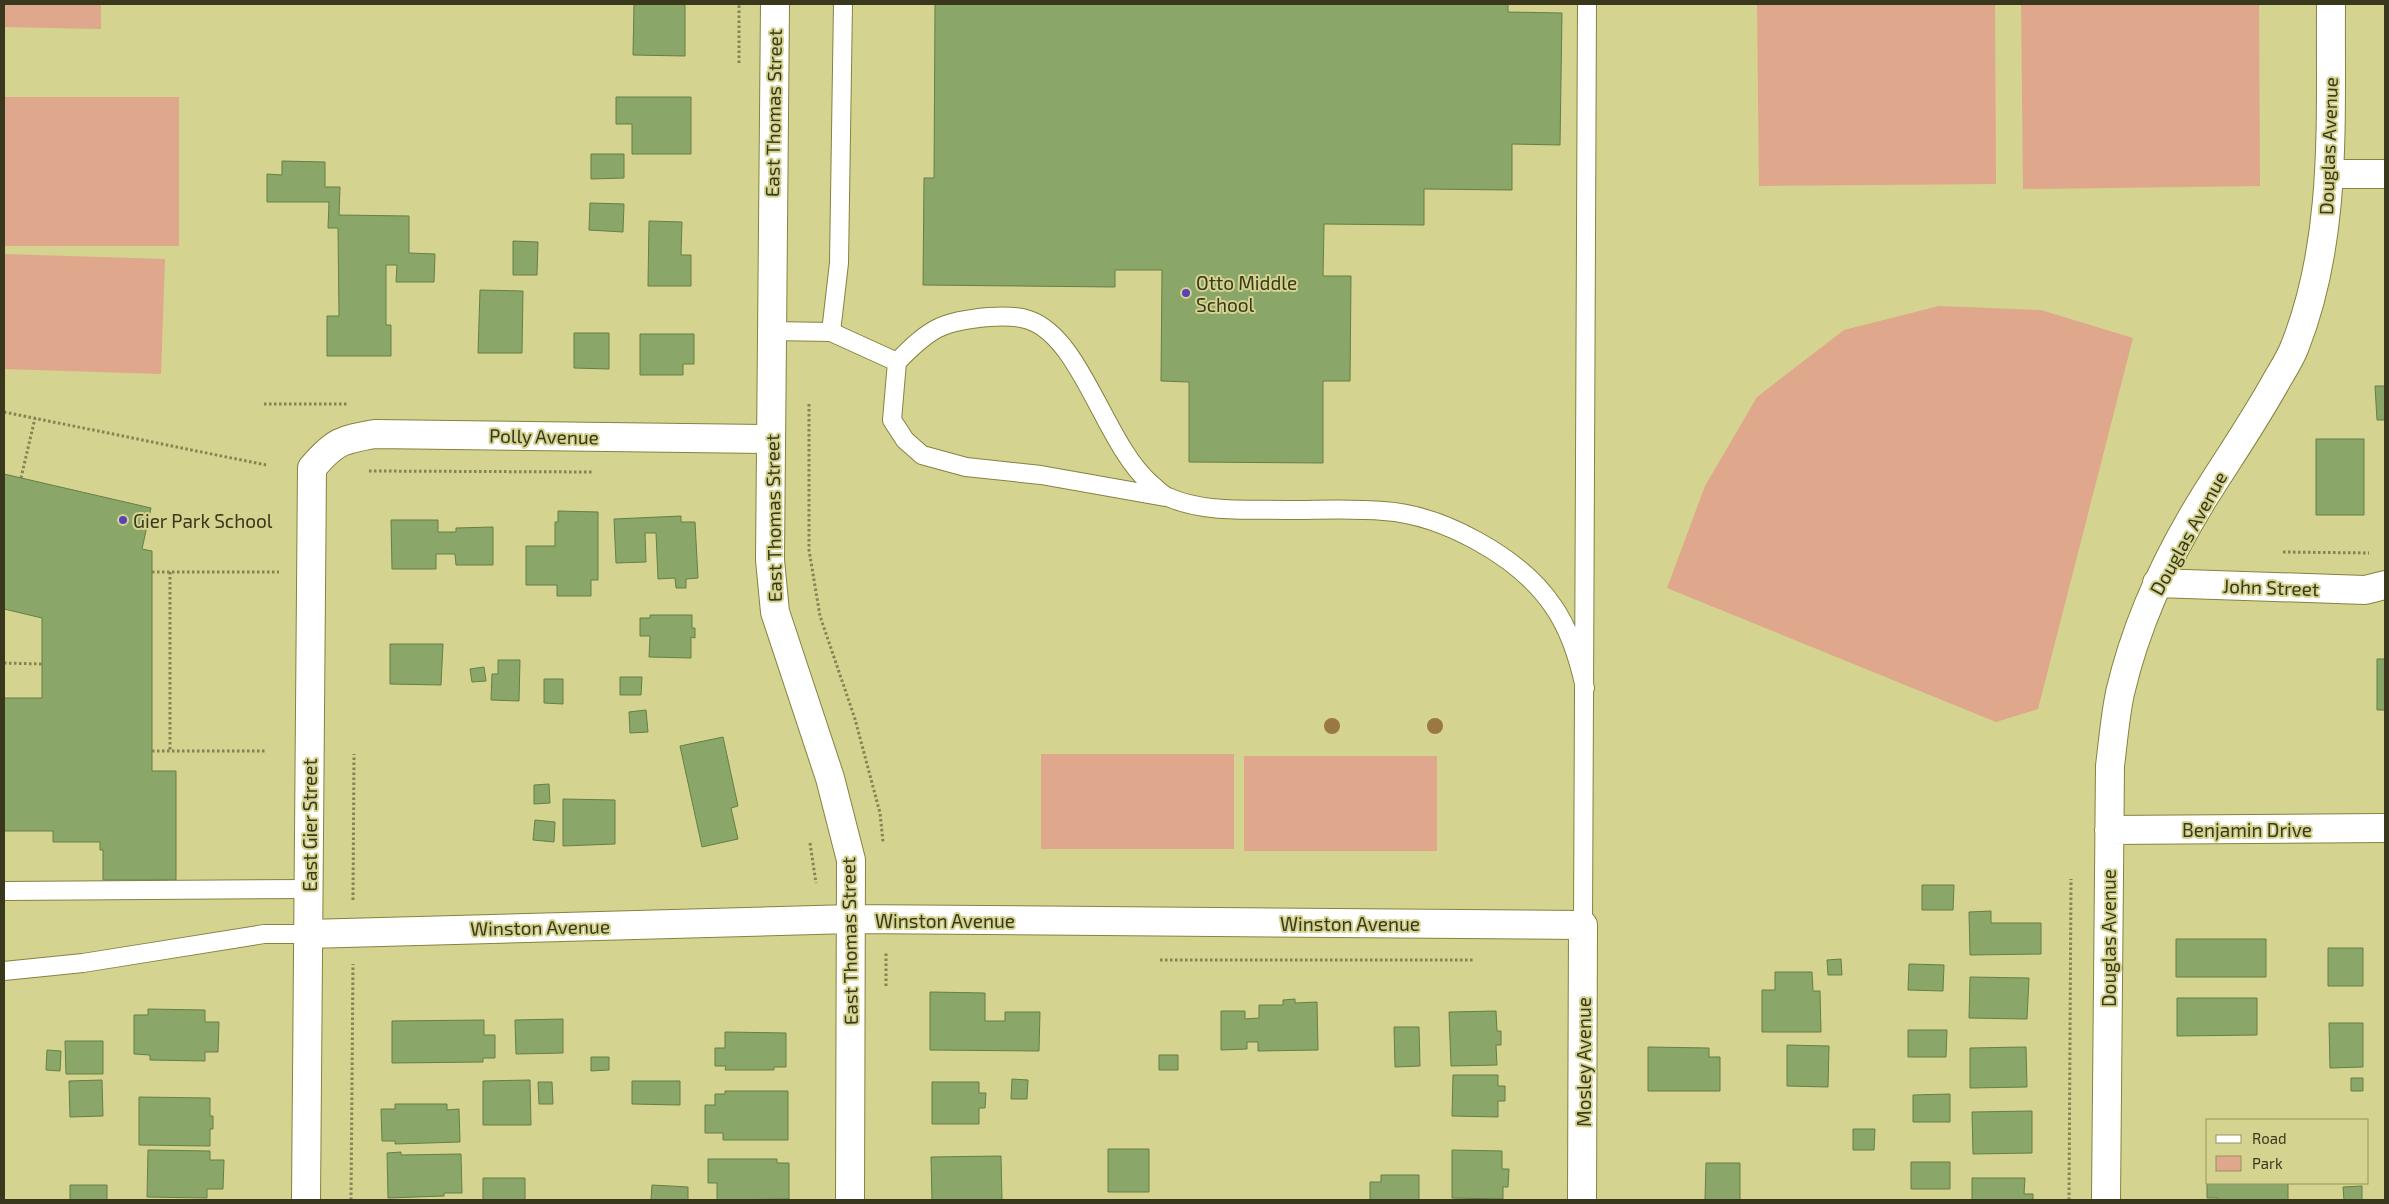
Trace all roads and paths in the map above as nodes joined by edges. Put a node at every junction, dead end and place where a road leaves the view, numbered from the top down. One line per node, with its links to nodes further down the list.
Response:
1 (739, 4): 6 (path)
2 (775, 4): 9 (street, East Thomas Street)
3 (843, 4): 10 (lane)
4 (1587, 4): 29 (lane)
5 (2331, 4): 7 (street, Douglas Avenue)
6 (739, 64)
7 (2329, 174): 8 (street); 25 (street, Douglas Avenue)
8 (2385, 174)
9 (771, 331): 10 (lane); 15 (street, East Thomas Street)
10 (831, 332): 11 (lane)
11 (897, 362): 21 (lane); 21 (lane)
12 (810, 404): 37 (path)
13 (4, 412): 14 (path)
14 (35, 418): 17 (path); 20 (path)
15 (771, 439): 16 (street, Polly Avenue); 44 (street, East Thomas Street)
16 (324, 454): 22 (street, East Gier Street)
17 (266, 465)
18 (363, 471): 19 (path)
19 (602, 472)
20 (21, 478)
21 (1167, 497): 29 (lane)
22 (310, 571): 24 (path); 40 (street, East Gier Street)
23 (152, 572): 24 (path)
24 (170, 572): 31 (path)
25 (2156, 583): 26 (street, John Street); 35 (street, Douglas Avenue)
26 (2385, 585)
27 (4, 663): 28 (path)
28 (42, 664)
29 (1585, 688): 45 (lane)
30 (152, 751): 31 (path)
31 (170, 751): 32 (path)
32 (265, 751)
33 (354, 754): 42 (path)
34 (2385, 828): 35 (street, Benjamin Drive)
35 (2109, 830): 56 (street, Douglas Avenue)
36 (810, 839): 39 (path)
37 (884, 852)
38 (2071, 879): 55 (path)
39 (816, 887)
40 (309, 889): 41 (lane); 47 (street, East Gier Street)
41 (4, 891)
42 (353, 900): 43 (path); 46 (path)
43 (363, 900)
44 (851, 919): 45 (street, Winston Avenue); 46 (street, Winston Avenue); 53 (street, East Thomas Street)
45 (1583, 925): 54 (street, Mosley Avenue)
46 (353, 932): 47 (street, Winston Avenue); 52 (path)
47 (308, 934): 50 (lane); 51 (street, East Gier Street)
48 (1160, 960): 49 (path)
49 (1480, 960)
50 (4, 970)
51 (306, 1200)
52 (351, 1200)
53 (850, 1200)
54 (1582, 1200)
55 (2069, 1200)
56 (2106, 1200)

